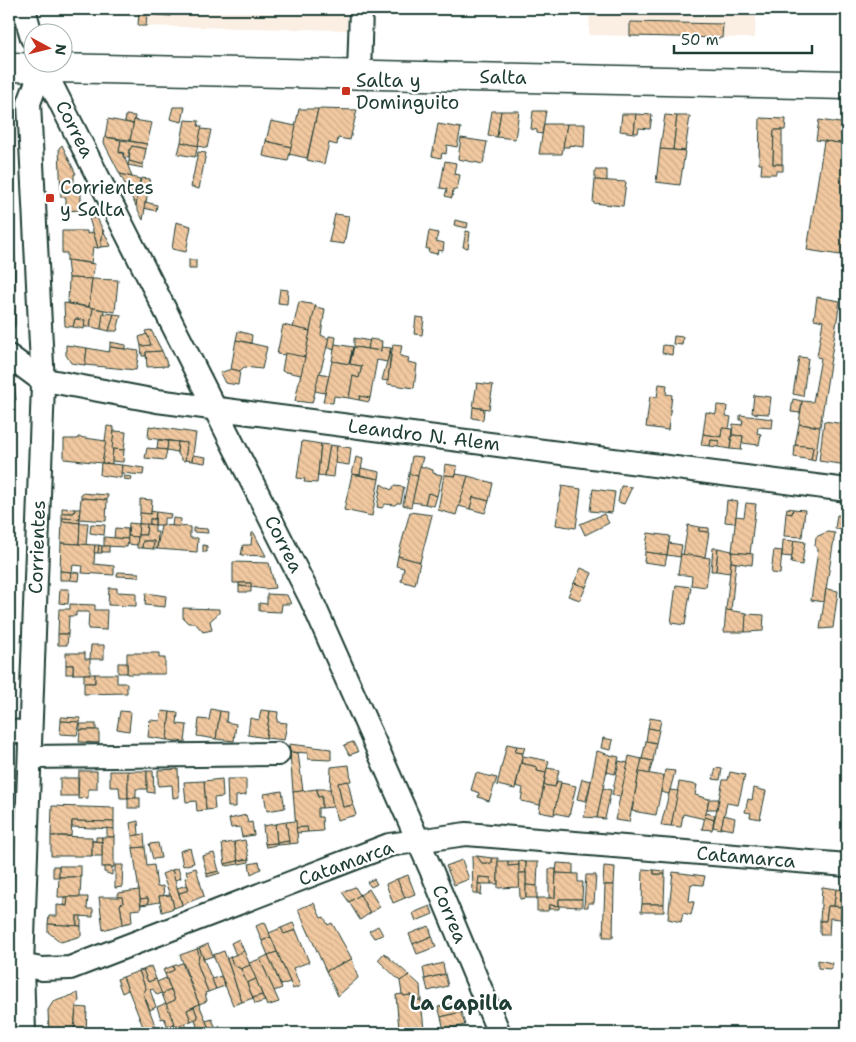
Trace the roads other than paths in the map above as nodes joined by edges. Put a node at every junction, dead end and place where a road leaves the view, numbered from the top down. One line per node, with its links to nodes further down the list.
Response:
1 (24, 9): 3 (street)
2 (361, 9): 9 (street)
3 (28, 22)
4 (22, 66): 6 (main road, Salta)
5 (72, 66): 9 (main road, Salta)
6 (9, 67)
7 (39, 72): 12 (street, Corrientes)
8 (45, 72): 13 (street, Correa)
9 (359, 74): 10 (main road, Salta)
10 (847, 84)
11 (9, 356): 12 (street, Leandro N. Alem)
12 (43, 380): 13 (street, Leandro N. Alem); 15 (street, Corrientes)
13 (215, 408): 14 (street, Leandro N. Alem); 18 (street, Correa)
14 (847, 490)
15 (20, 732): 17 (street, Corrientes)
16 (278, 754): 17 (street)
17 (30, 757): 20 (street, Corrientes)
18 (418, 841): 19 (street, Catamarca); 20 (street, Catamarca); 22 (street, Correa)
19 (847, 865)
20 (15, 964): 21 (street, Corrientes)
21 (24, 1033)
22 (499, 1033)

